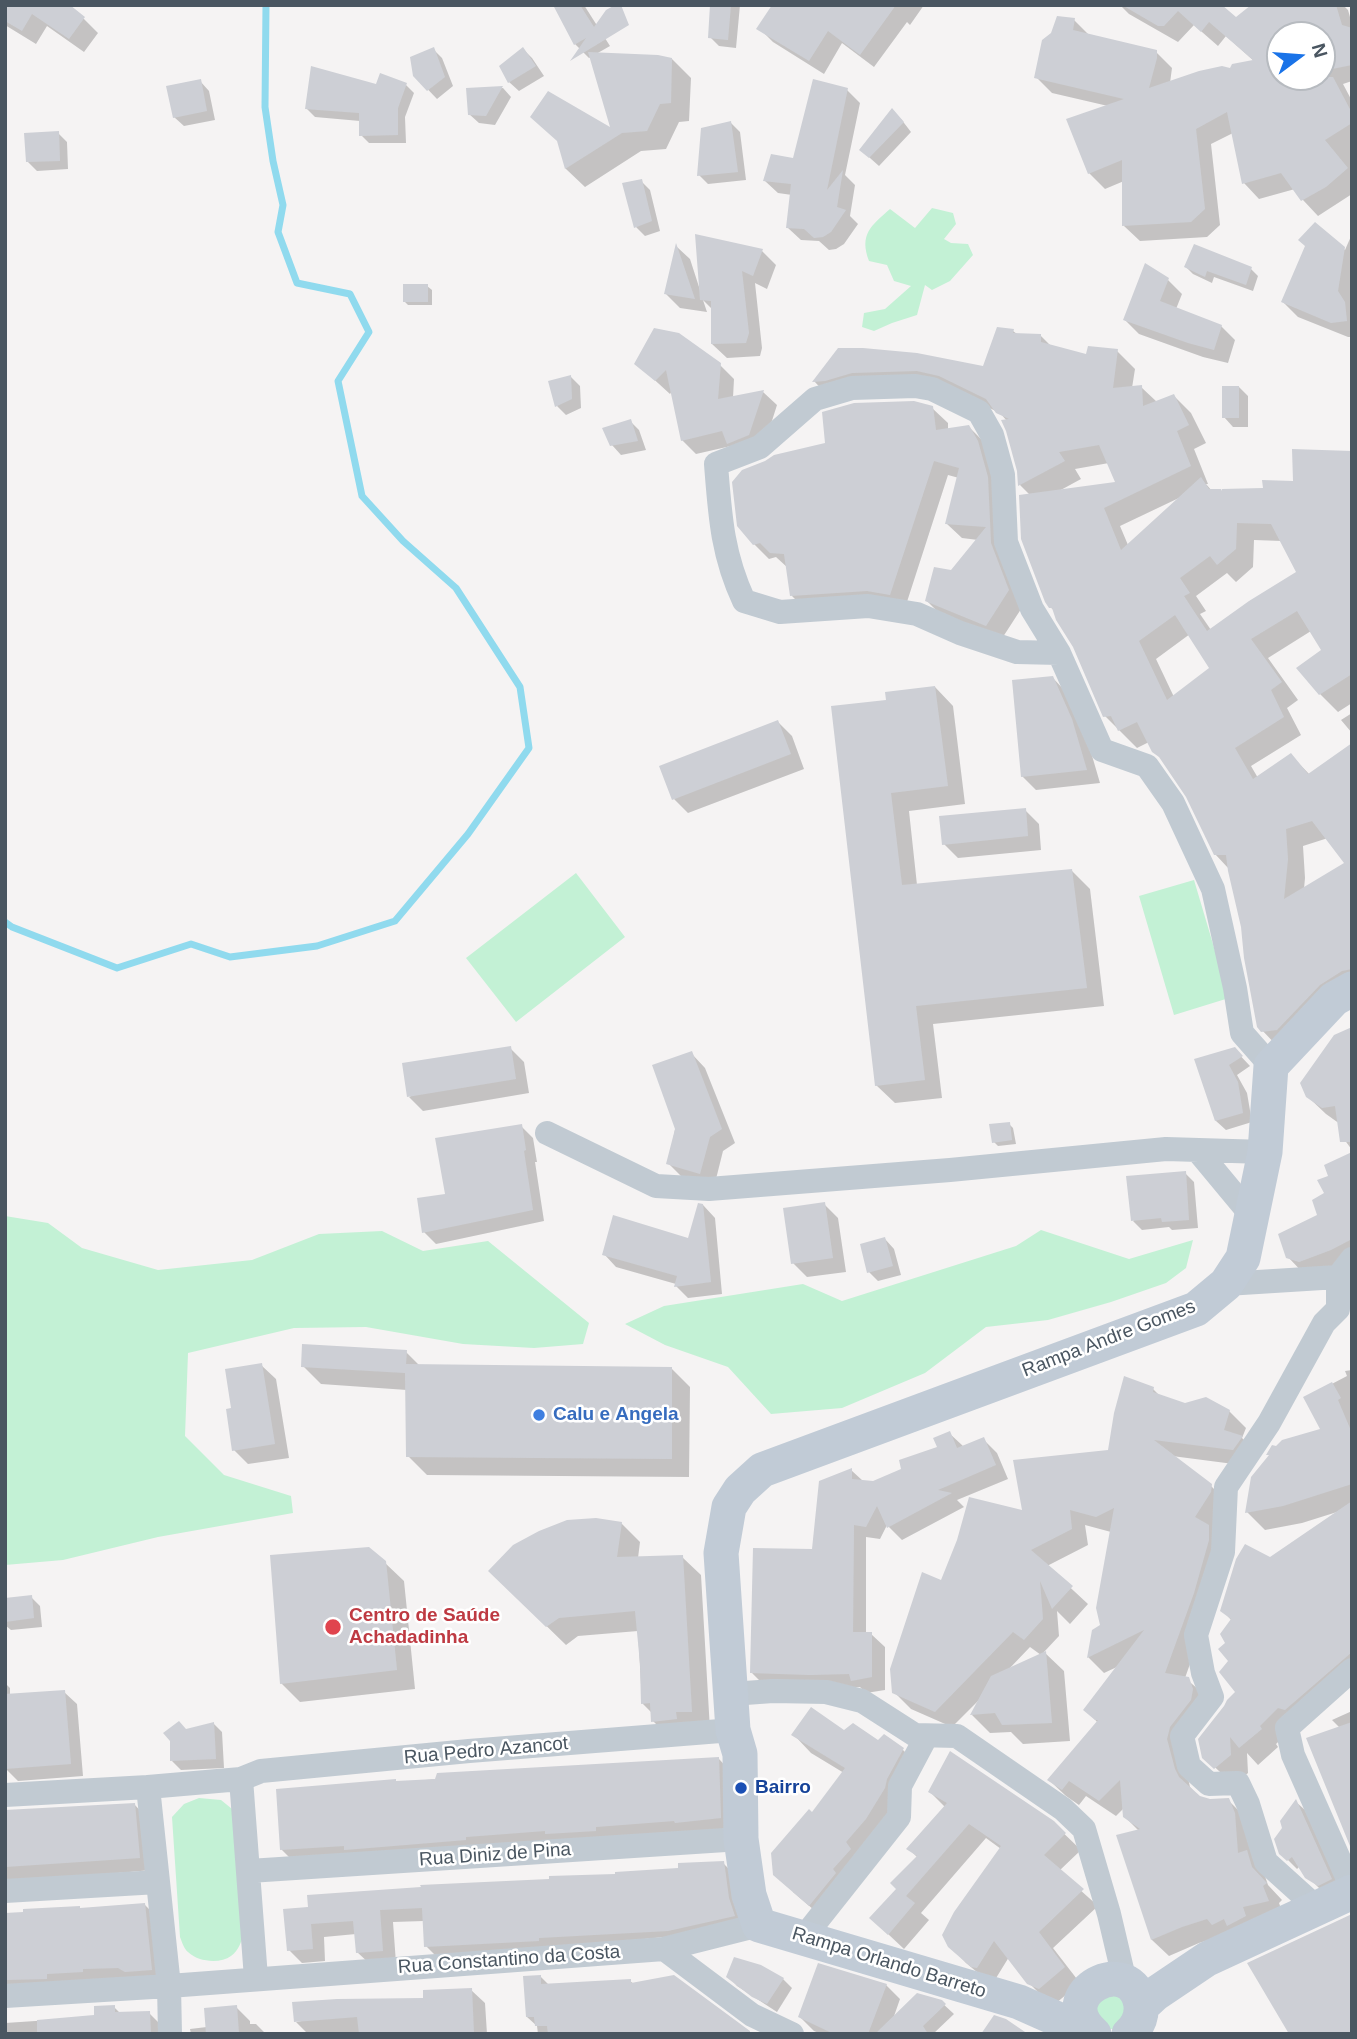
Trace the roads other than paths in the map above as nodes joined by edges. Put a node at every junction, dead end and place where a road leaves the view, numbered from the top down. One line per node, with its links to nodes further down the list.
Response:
1 (1059, 653): 1 (street); 3 (street)
2 (1352, 989): 3 (street)
3 (1272, 1066): 6 (street, Rampa Andre Gomes)
4 (547, 1133): 5 (street)
5 (1198, 1151): 6 (street); 7 (street)
6 (1265, 1152): 7 (street, Rampa Andre Gomes)
7 (1252, 1216): 9 (street, Rampa Andre Gomes)
8 (1345, 1268): 9 (street); 22 (street)
9 (1226, 1284): 11 (street, Rampa Andre Gomes)
10 (1352, 1670): 20 (street)
11 (731, 1694): 12 (street, Rampa Andre Gomes); 13 (street)
12 (733, 1730): 14 (street, Rua Pedro Azancot); 17 (street, Rampa Andre Gomes)
13 (926, 1737): 24 (street); 30 (street)
14 (241, 1779): 15 (street, Rua Pedro Azancot); 18 (street)
15 (148, 1787): 16 (street, Rua Pedro Azancot); 19 (street)
16 (5, 1795)
17 (741, 1839): 18 (street, Rua Diniz de Pina); 23 (street, Rampa Andre Gomes)
18 (249, 1871): 26 (street)
19 (158, 1882): 21 (street); 27 (street)
20 (1352, 1890): 22 (street)
21 (5, 1891)
22 (1318, 1908): 30 (street)
23 (759, 1925): 24 (street, Rampa Orlando Barreto); 25 (street, Rua Constantino da Costa)
24 (804, 1937): 29 (street, Rampa Orlando Barreto)
25 (664, 1949): 26 (street, Rua Constantino da Costa); 32 (street)
26 (256, 1978): 27 (street, Rua Constantino da Costa)
27 (169, 1986): 28 (street, Rua Constantino da Costa); 31 (street)
28 (5, 1996)
29 (1019, 2002): 30 (street); 33 (street, Rampa Orlando Barreto)
30 (1129, 2009): 33 (street)
31 (170, 2034)
32 (792, 2034)
33 (1092, 2034)

